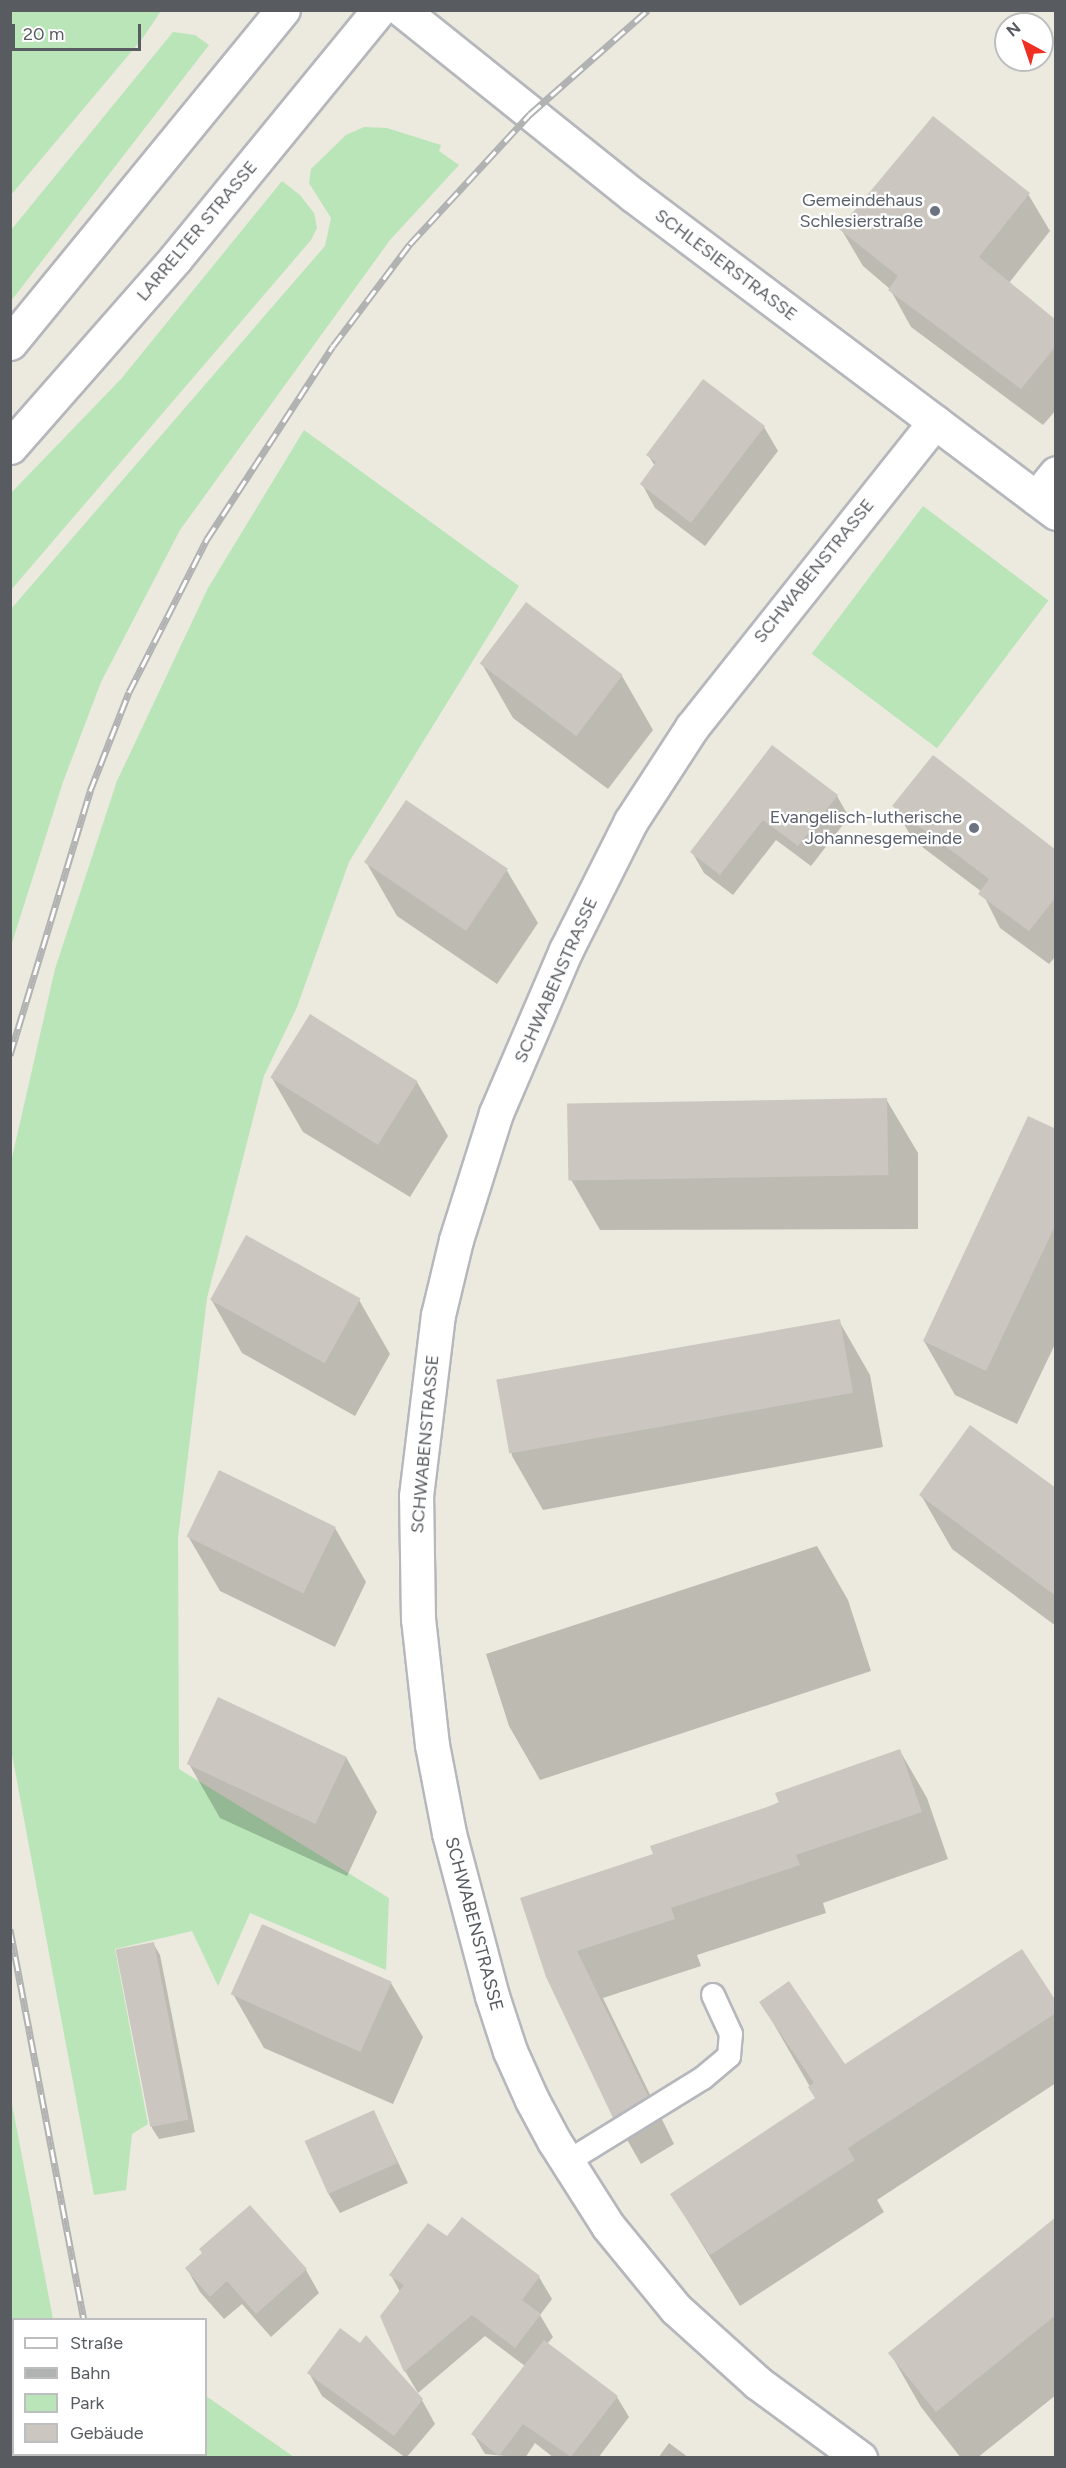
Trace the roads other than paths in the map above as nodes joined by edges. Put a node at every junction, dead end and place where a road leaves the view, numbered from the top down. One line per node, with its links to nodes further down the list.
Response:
1 (283, 10): 4 (street)
2 (379, 10): 6 (street, LARRELTER STRASSE)
3 (402, 10): 5 (street, SCHLESIERSTRASSE)
4 (10, 343)
5 (935, 422): 8 (street, SCHLESIERSTRASSE); 10 (street, SCHWABENSTRASSE)
6 (10, 447)
7 (1056, 473): 8 (street)
8 (1046, 506)
9 (713, 1995): 10 (lane)
10 (567, 2162): 11 (street, SCHWABENSTRASSE)
11 (860, 2457)

